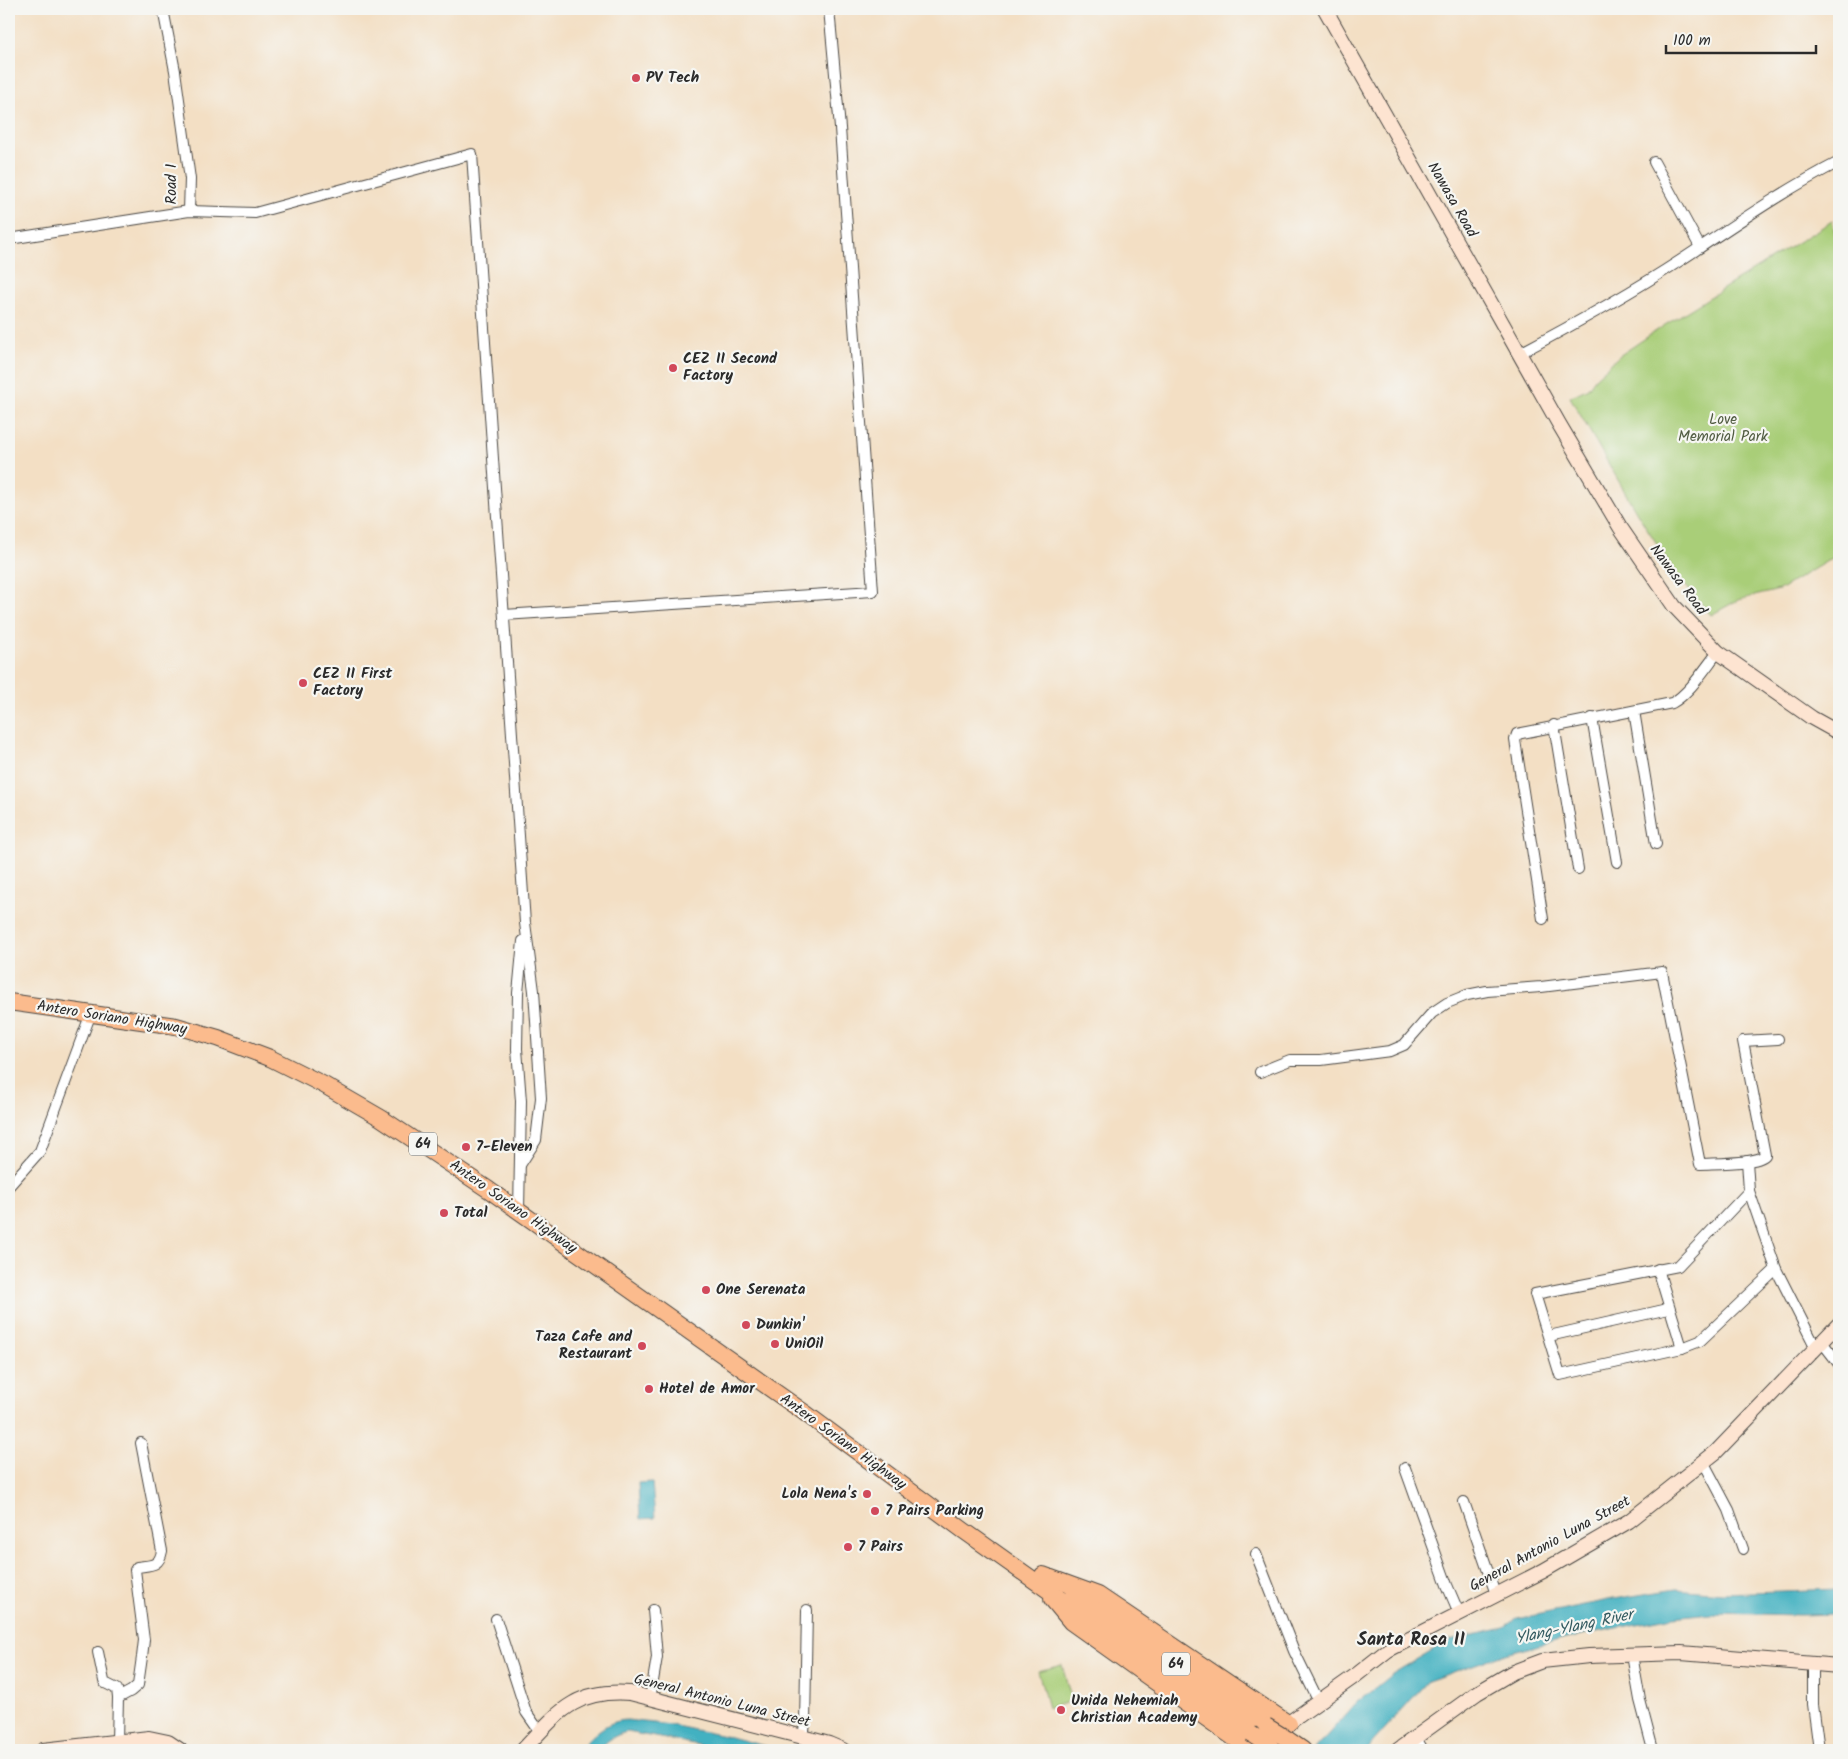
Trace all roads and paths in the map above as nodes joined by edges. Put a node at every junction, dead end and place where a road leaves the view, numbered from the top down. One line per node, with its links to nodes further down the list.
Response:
1 (164, 9): 6 (street, Road 1)
2 (829, 9): 10 (street)
3 (1325, 9): 9 (street, Nawasa Road)
4 (1654, 162): 8 (street)
5 (1839, 162): 8 (street)
6 (189, 211): 7 (street, Road 1); 10 (street)
7 (9, 240)
8 (1700, 246): 9 (street)
9 (1520, 353): 11 (street, Nawasa Road)
10 (504, 615): 20 (street)
11 (1718, 652): 12 (street); 15 (street, Nawasa Road)
12 (1634, 711): 13 (street); 16 (street)
13 (1592, 718): 14 (street); 17 (street)
14 (1554, 725): 18 (street); 19 (street)
15 (1839, 733)
16 (1656, 844)
17 (1617, 862)
18 (1578, 869)
19 (1543, 919)
20 (525, 923): 26 (street); 26 (street)
21 (9, 1002): 22 (main road, Antero Soriano Highway / 64)
22 (91, 1013): 27 (street); 29 (main road, Antero Soriano Highway / 64)
23 (1778, 1039): 25 (street)
24 (1260, 1072): 25 (street)
25 (1747, 1161): 28 (street)
26 (520, 1165): 29 (street)
27 (9, 1186)
28 (1749, 1190): 30 (street); 31 (street)
29 (519, 1211): 44 (main road, Antero Soriano Highway / 64)
30 (1658, 1269): 32 (street); 34 (street)
31 (1776, 1269): 35 (street); 36 (street)
32 (1668, 1309): 34 (street); 36 (street)
33 (1839, 1324): 35 (street, General Antonio Luna Street)
34 (1549, 1336): 36 (street)
35 (1819, 1345): 37 (street); 39 (street, General Antonio Luna Street)
36 (1682, 1348)
37 (1839, 1364)
38 (141, 1443): 54 (street)
39 (1704, 1463): 42 (street); 45 (street, General Antonio Luna Street)
40 (1405, 1468): 48 (street)
41 (1464, 1502): 45 (street)
42 (1742, 1549)
43 (1256, 1554): 56 (street)
44 (1041, 1578): 61 (main road, Antero Soriano Highway / 64, bridge); 61 (main road); 62 (main road, Antero Soriano Highway / 64)
45 (1496, 1594): 48 (street, General Antonio Luna Street)
46 (653, 1610): 55 (street)
47 (807, 1610): 58 (street)
48 (1459, 1613): 56 (street, General Antonio Luna Street)
49 (496, 1619): 57 (street)
50 (98, 1652): 54 (street)
51 (1632, 1655): 52 (street); 59 (street); 69 (street)
52 (1813, 1664): 53 (street); 70 (street)
53 (1839, 1666)
54 (118, 1698): 60 (street)
55 (650, 1698): 57 (street, General Antonio Luna Street); 58 (street, General Antonio Luna Street)
56 (1319, 1702): 61 (street, General Antonio Luna Street)
57 (540, 1732): 65 (street, General Antonio Luna Street)
58 (802, 1737): 66 (street, General Antonio Luna Street)
59 (1416, 1738): 67 (street); 68 (street)
60 (117, 1741): 63 (street); 64 (street)
61 (1287, 1742): 62 (main road, Antero Soriano Highway / 64, bridge); 62 (street, General Antonio Luna Street)
62 (1248, 1744)
63 (43, 1750)
64 (180, 1750)
65 (523, 1750)
66 (843, 1750)
67 (1398, 1750)
68 (1423, 1750)
69 (1653, 1750)
70 (1819, 1750)

